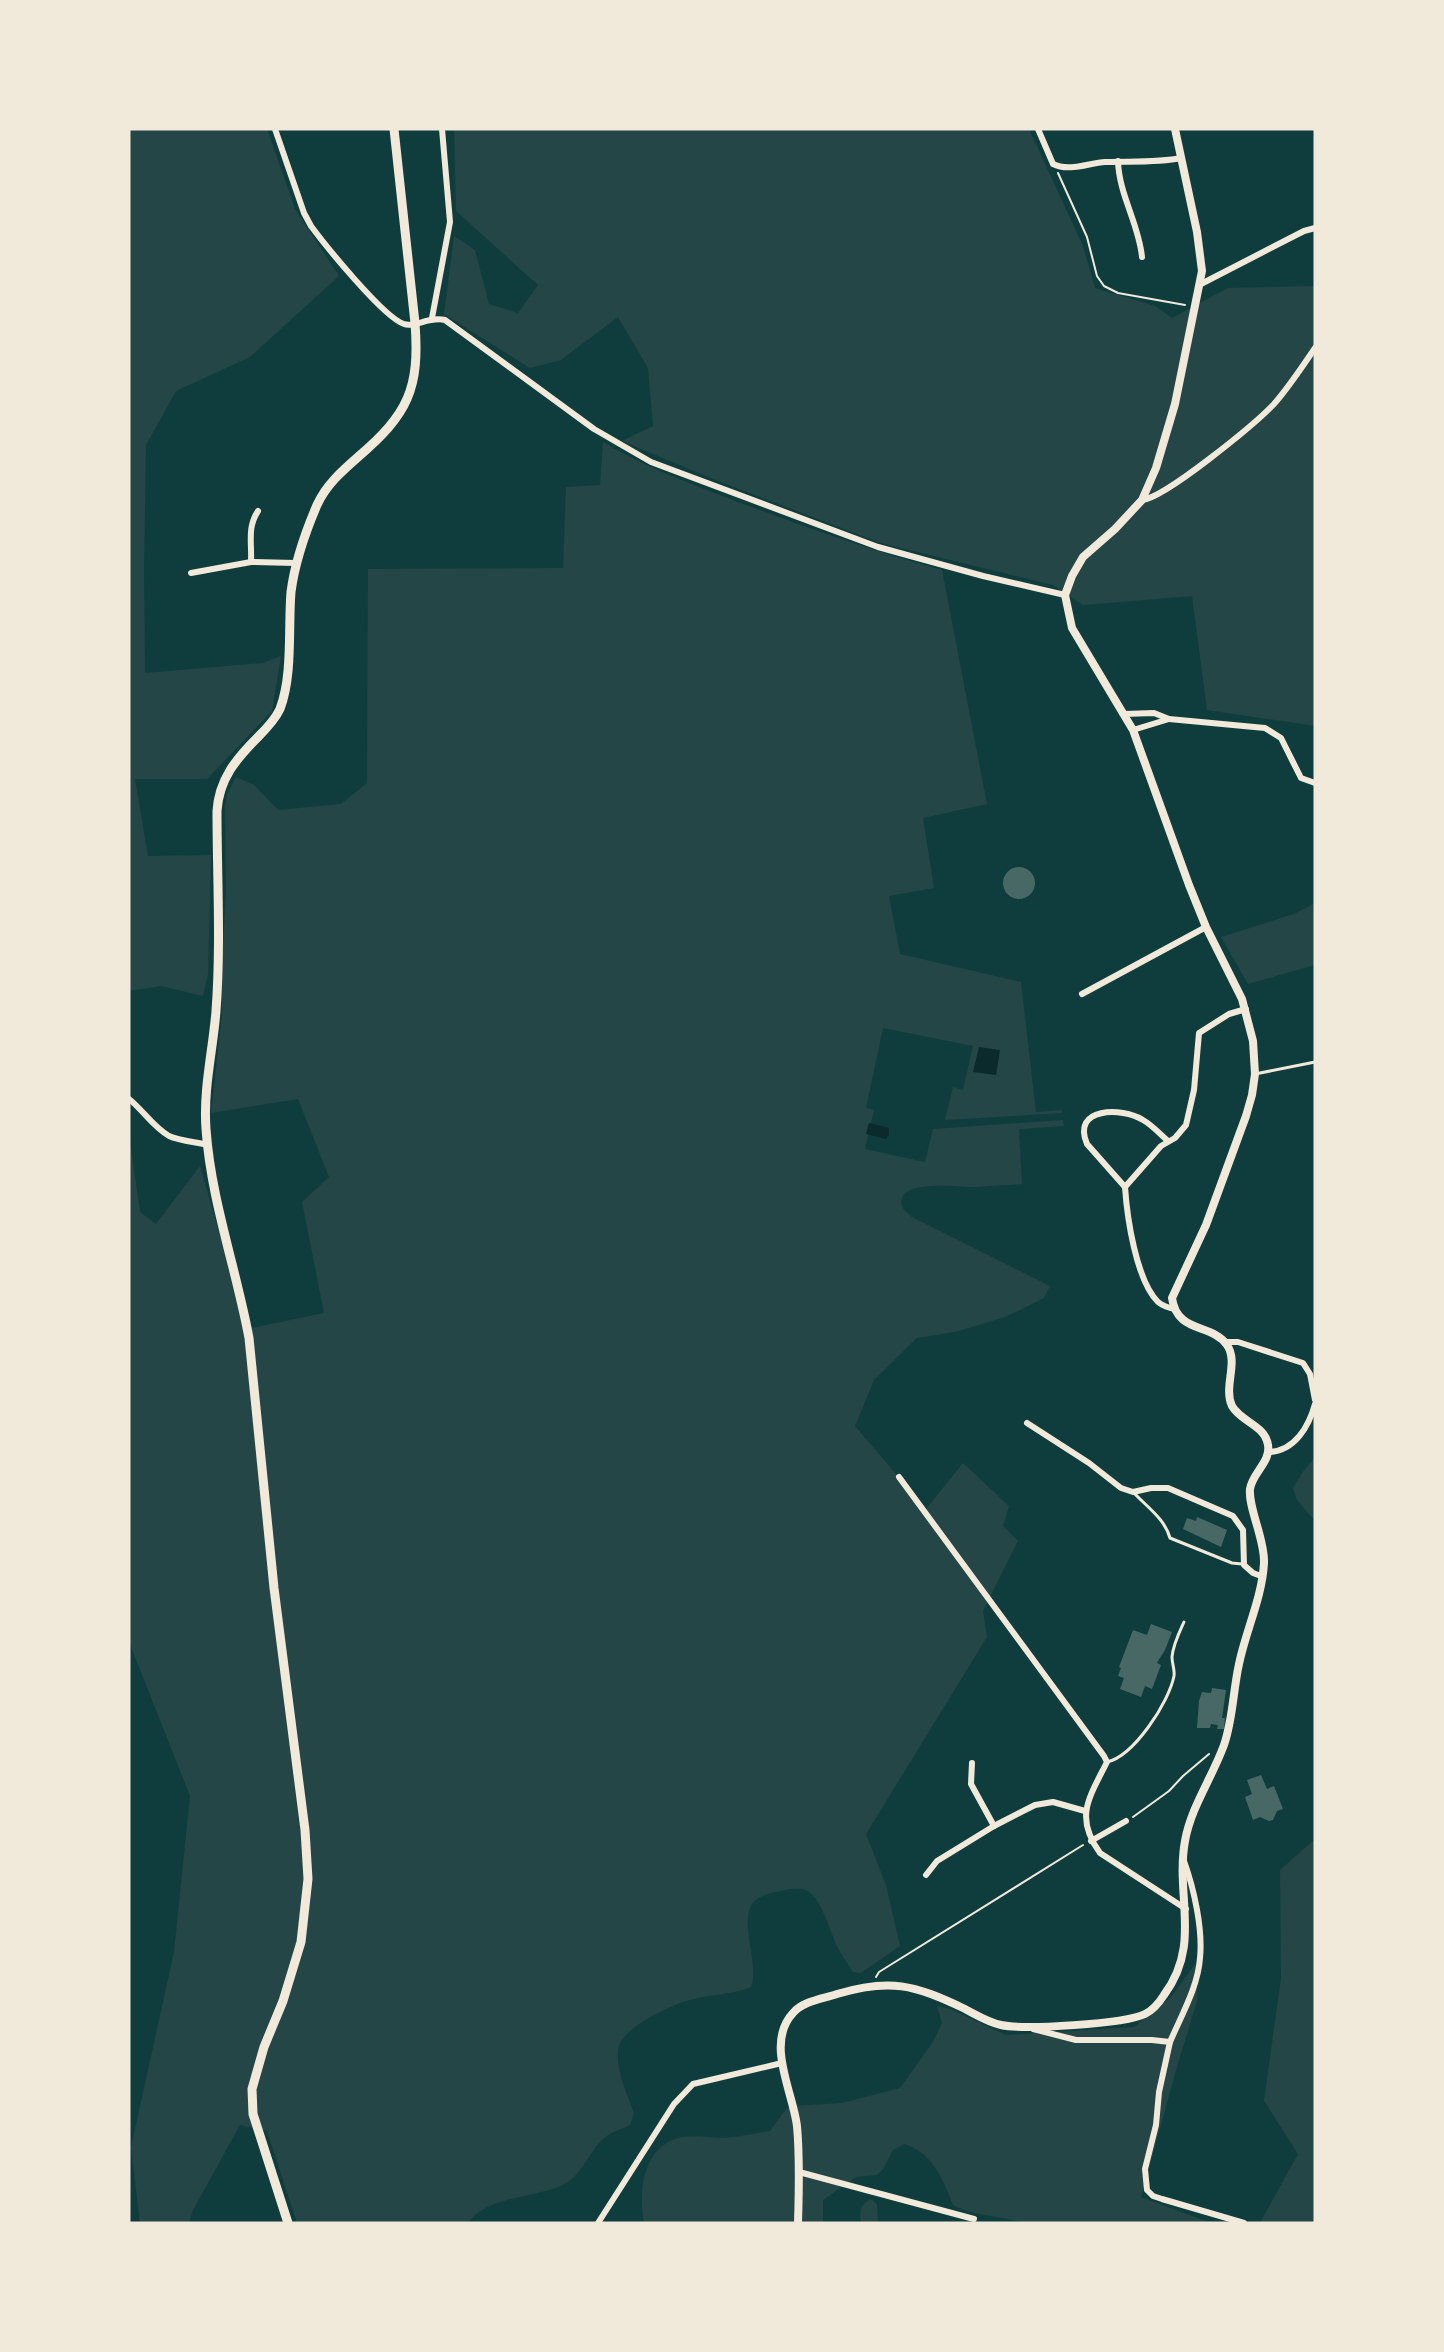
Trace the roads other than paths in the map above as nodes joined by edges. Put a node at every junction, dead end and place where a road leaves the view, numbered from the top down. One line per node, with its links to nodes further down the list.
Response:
1 (275, 129): 12 (street)
2 (394, 129): 12 (main road)
3 (442, 129): 11 (street)
4 (1038, 129): 7 (street)
5 (1175, 129): 6 (street)
6 (1182, 158): 7 (street); 10 (street)
7 (1118, 162): 9 (street)
8 (1315, 228): 10 (street)
9 (1142, 257)
10 (1201, 284): 14 (street)
11 (432, 318): 12 (street); 19 (street)
12 (415, 323): 17 (main road)
13 (1315, 348): 14 (street)
14 (1142, 500): 19 (street)
15 (258, 511): 16 (street)
16 (251, 562): 17 (street); 18 (street)
17 (296, 563): 31 (main road)
18 (191, 573)
19 (1065, 595): 20 (street)
20 (1124, 714): 21 (street); 22 (street)
21 (1169, 719): 22 (street); 23 (street)
22 (1132, 730): 24 (street)
23 (1315, 783)
24 (1206, 927): 25 (street); 26 (street)
25 (1082, 994)
26 (1246, 1009): 28 (street); 30 (street)
27 (1315, 1062): 28 (lane)
28 (1255, 1074): 33 (street)
29 (129, 1100): 31 (street)
30 (1168, 1141): 32 (street); 32 (street)
31 (208, 1145): 57 (main road)
32 (1125, 1187): 33 (street)
33 (1174, 1309): 34 (street)
34 (1225, 1342): 35 (street); 37 (street)
35 (1315, 1402): 37 (street)
36 (1027, 1422): 39 (street)
37 (1269, 1452): 41 (street)
38 (899, 1477): 44 (street)
39 (1132, 1491): 40 (lane); 40 (street)
40 (1244, 1564): 41 (street)
41 (1262, 1576): 49 (street)
42 (1184, 1622): 44 (lane)
43 (972, 1762): 47 (street)
44 (1107, 1762): 45 (street)
45 (1085, 1811): 47 (street); 48 (street)
46 (1126, 1821): 48 (street)
47 (994, 1826): 50 (street)
48 (1091, 1841): 51 (street)
49 (1183, 1856): 51 (street); 53 (street)
50 (926, 1875)
51 (1186, 1909): 52 (street)
52 (1028, 2028): 53 (street); 54 (street)
53 (1170, 2042): 60 (street)
54 (782, 2063): 55 (street); 58 (street)
55 (799, 2172): 56 (street); 59 (street)
56 (974, 2219)
57 (288, 2223)
58 (598, 2223)
59 (798, 2223)
60 (1244, 2223)

